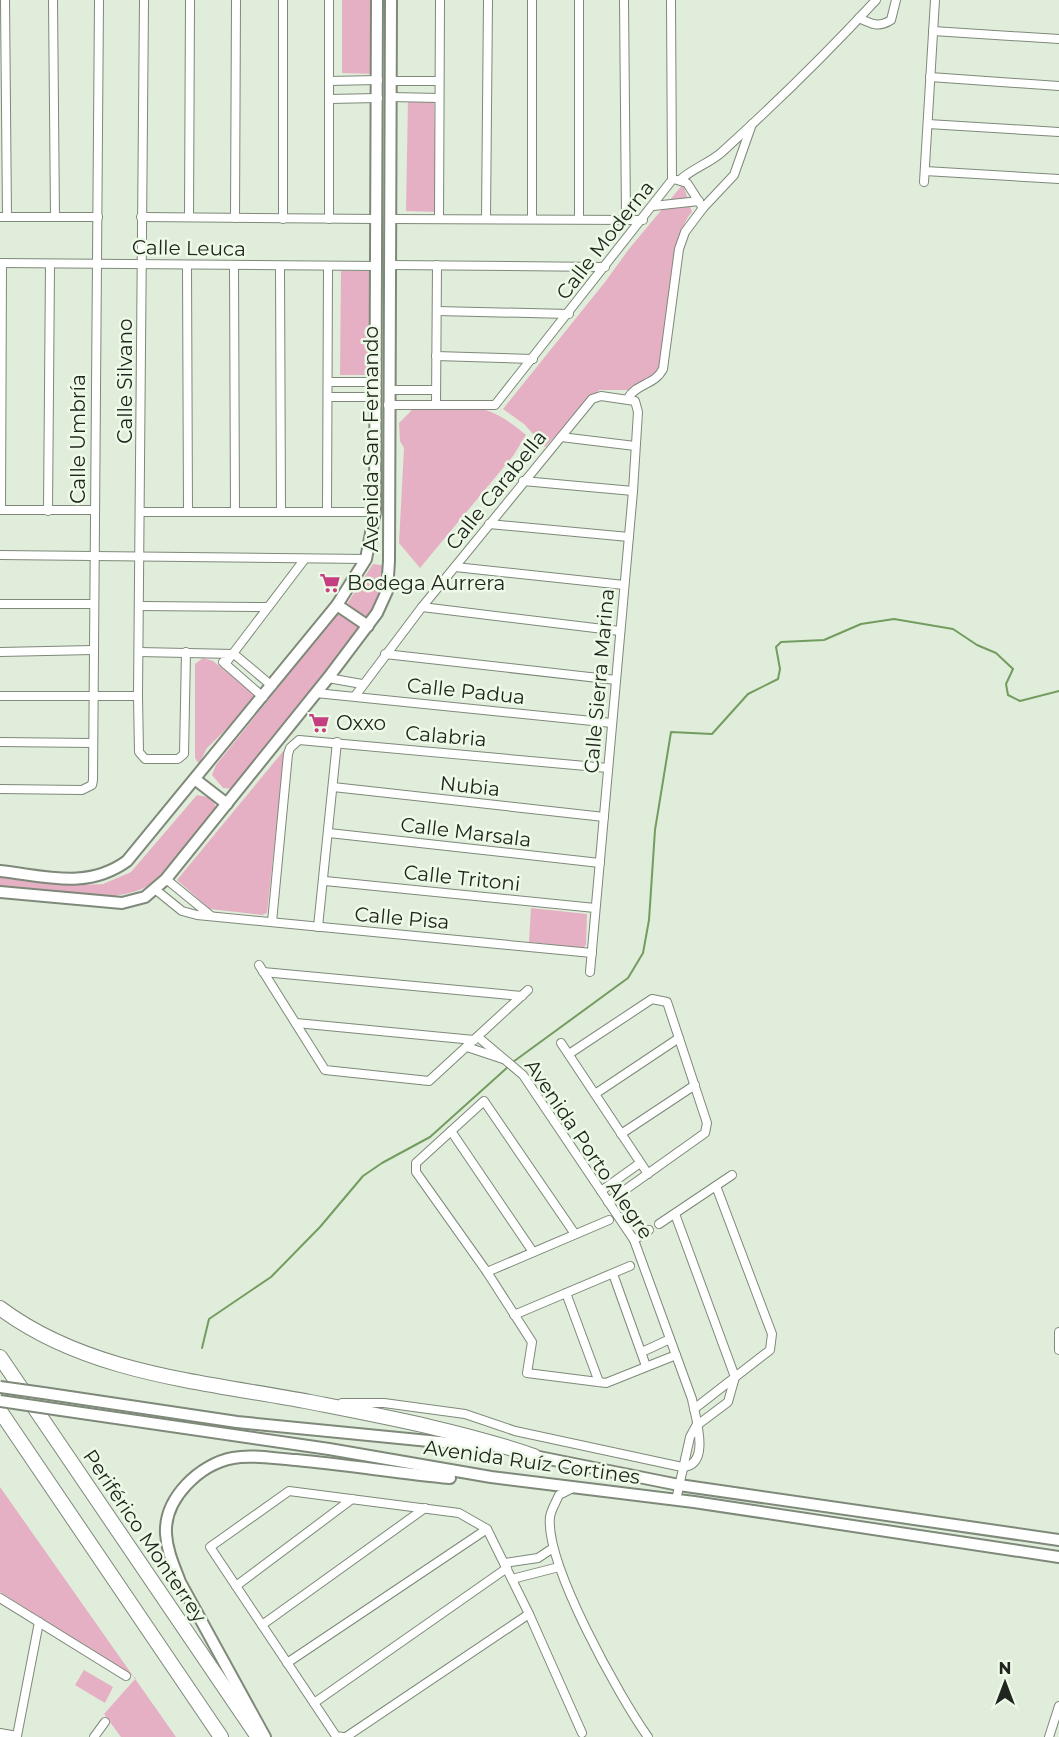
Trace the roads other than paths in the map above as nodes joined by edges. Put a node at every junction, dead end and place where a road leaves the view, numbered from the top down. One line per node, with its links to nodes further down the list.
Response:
1 (5, 0): 42 (street)
2 (53, 0): 43 (street)
3 (99, 0): 44 (street, Calle Umbría)
4 (144, 0): 45 (street, Calle Silvano)
5 (190, 0): 46 (street)
6 (236, 0): 47 (street)
7 (283, 0): 49 (street)
8 (329, 0): 25 (street)
9 (378, 0): 24 (main road, Avenida San Fernando)
10 (391, 0): 26 (main road, Avenida San Fernando)
11 (440, 0): 27 (street)
12 (488, 0): 54 (street)
13 (532, 0): 55 (street)
14 (579, 0): 56 (street)
15 (624, 0): 48 (street)
16 (671, 0): 38 (street, Calle Moderna)
17 (876, 0): 20 (street)
18 (896, 0): 20 (street)
19 (935, 0): 21 (street)
20 (859, 18): 33 (street)
21 (933, 31): 22 (street); 23 (street)
22 (1059, 39)
23 (930, 77): 28 (street); 34 (street)
24 (378, 80): 25 (street); 30 (main road, Avenida San Fernando)
25 (329, 81): 32 (street)
26 (391, 81): 27 (street); 29 (main road, Avenida San Fernando)
27 (439, 81): 31 (street)
28 (1059, 86)
29 (391, 96): 31 (street); 52 (main road, Avenida San Fernando)
30 (378, 98): 32 (street); 51 (main road, Avenida San Fernando)
31 (439, 98): 53 (street)
32 (329, 99): 50 (street)
33 (753, 123): 38 (street); 40 (street)
34 (928, 124): 35 (street); 36 (street)
35 (1059, 132)
36 (925, 171): 37 (street); 39 (street)
37 (1059, 179)
38 (676, 180): 40 (street); 41 (street, Calle Moderna)
39 (924, 182)
40 (701, 205): 41 (street); 82 (street)
41 (653, 206): 57 (street, Calle Moderna)
42 (3, 216): 43 (street)
43 (55, 217): 44 (street)
44 (98, 217): 61 (street, Calle Umbría)
45 (141, 217): 46 (street); 62 (street, Calle Silvano)
46 (189, 217): 47 (street)
47 (235, 218): 49 (street)
48 (626, 218): 56 (street); 57 (street)
49 (283, 219): 50 (street)
50 (329, 219): 51 (street)
51 (377, 219): 58 (main road, Avenida San Fernando)
52 (390, 219): 53 (street); 59 (main road, Avenida San Fernando)
53 (439, 219): 54 (street)
54 (486, 219): 55 (street)
55 (532, 219): 56 (street)
56 (579, 219)
57 (643, 220): 71 (street, Calle Moderna)
58 (377, 242): 59 (main road); 70 (main road, Avenida San Fernando)
59 (389, 242): 66 (main road, Avenida San Fernando)
60 (1, 263): 63 (street, Calle Leuca); 89 (street)
61 (95, 264): 62 (street, Calle Leuca); 63 (street, Calle Leuca); 90 (street, Calle Umbría)
62 (142, 264): 64 (street, Calle Leuca); 92 (street, Calle Silvano)
63 (50, 265): 91 (street)
64 (187, 265): 65 (street, Calle Leuca); 93 (street)
65 (234, 265): 68 (street, Calle Leuca); 94 (street)
66 (389, 265): 67 (street); 78 (main road, Avenida San Fernando)
67 (437, 265): 71 (street); 72 (street)
68 (280, 266): 69 (street, Calle Leuca); 95 (street)
69 (328, 266): 70 (street, Calle Leuca); 76 (street)
70 (377, 266): 77 (main road, Avenida San Fernando)
71 (605, 267): 73 (street, Calle Moderna)
72 (437, 311): 73 (street); 74 (street)
73 (569, 314): 75 (street, Calle Moderna)
74 (436, 356): 75 (street); 79 (street)
75 (533, 359): 84 (street, Calle Moderna)
76 (329, 382): 77 (street); 80 (street)
77 (375, 382): 81 (main road, Avenida San Fernando)
78 (389, 390): 79 (street); 83 (main road, Avenida San Fernando)
79 (436, 390): 84 (street)
80 (329, 397): 81 (street); 96 (street)
81 (375, 397): 97 (main road, Avenida San Fernando)
82 (628, 398): 85 (street, Calle Carabella); 86 (street, Calle Sierra Marina)
83 (388, 405): 84 (street); 113 (main road, Avenida San Fernando)
84 (436, 405)
85 (561, 437): 86 (street); 87 (street, Calle Carabella)
86 (636, 446): 88 (street, Calle Sierra Marina)
87 (523, 481): 88 (street); 98 (street, Calle Carabella)
88 (633, 491): 99 (street, Calle Sierra Marina)
89 (1, 510): 91 (street)
90 (94, 510): 91 (street); 101 (street, Calle Umbría)
91 (48, 511)
92 (141, 512): 93 (street); 102 (street, Calle Silvano)
93 (188, 512): 94 (street)
94 (235, 512): 95 (street)
95 (281, 512): 96 (street)
96 (327, 512): 97 (street)
97 (375, 512): 103 (main road, Avenida San Fernando)
98 (489, 524): 99 (street); 105 (street, Calle Carabella)
99 (629, 537): 106 (street, Calle Sierra Marina)
100 (0, 555): 101 (street)
101 (94, 557): 102 (street); 108 (street, Calle Umbría)
102 (140, 558): 104 (street); 110 (street, Calle Silvano)
103 (366, 559): 104 (street); 109 (main road, Avenida San Fernando)
104 (304, 560): 111 (street)
105 (455, 567): 106 (street); 112 (street, Calle Carabella)
106 (624, 585): 114 (street, Calle Sierra Marina)
107 (0, 604): 108 (street)
108 (93, 604): 115 (street, Calle Umbría)
109 (337, 605): 113 (main road); 126 (main road, Avenida San Fernando)
110 (140, 606): 111 (street); 117 (street, Calle Silvano)
111 (268, 608): 120 (street)
112 (422, 608): 114 (street); 121 (street, Calle Carabella)
113 (368, 626): 123 (main road, Avenida San Fernando)
114 (620, 631): 124 (street, Calle Sierra Marina)
115 (93, 650): 116 (street); 128 (street, Calle Umbría)
116 (0, 652)
117 (139, 652): 118 (street); 130 (street, Calle Silvano)
118 (186, 652): 119 (street); 130 (street, Calle Silvano)
119 (217, 653): 120 (street); 122 (street)
120 (234, 654): 122 (street); 126 (street)
121 (385, 654): 124 (street); 125 (street, Calle Carabella)
122 (225, 664): 132 (street)
123 (327, 678): 125 (street); 127 (main road, Avenida San Fernando)
124 (616, 680): 133 (street, Calle Sierra Marina)
125 (362, 684): 131 (street, Calle Carabella)
126 (272, 686): 132 (main road, Avenida San Fernando)
127 (316, 693): 131 (street, Calle Padua); 141 (main road, Avenida San Fernando)
128 (92, 695): 129 (street); 130 (street); 136 (street, Calle Umbría)
129 (0, 696)
130 (138, 696)
131 (355, 696): 133 (street, Calle Padua)
132 (263, 697): 138 (main road, Avenida San Fernando)
133 (612, 723): 137 (street, Calle Sierra Marina)
134 (0, 742): 136 (street)
135 (337, 742): 137 (street, Calabria); 139 (street); 152 (street, Calabria)
136 (93, 743): 140 (street, Calle Umbría)
137 (608, 768): 142 (street, Calle Sierra Marina)
138 (196, 780): 141 (main road); 145 (main road, Avenida San Fernando)
139 (333, 787): 142 (street, Nubia); 143 (street)
140 (0, 789)
141 (227, 804): 146 (main road, Avenida San Fernando)
142 (604, 817): 144 (street, Calle Sierra Marina)
143 (329, 832): 144 (street, Calle Marsala); 147 (street)
144 (600, 864): 150 (street, Calle Sierra Marina)
145 (0, 871)
146 (166, 879): 148 (main road, Avenida San Fernando); 151 (street)
147 (325, 881): 150 (street, Calle Tritoni); 153 (street)
148 (156, 890): 149 (main road, Avenida San Fernando); 151 (street, Calle Pisa)
149 (0, 892)
150 (595, 908): 154 (street, Calle Sierra Marina)
151 (210, 915): 152 (street, Calle Pisa)
152 (272, 922): 153 (street, Calle Pisa)
153 (318, 927): 154 (street, Calle Pisa)
154 (592, 953): 157 (street, Calle Sierra Marina)
155 (259, 965): 156 (street)
156 (263, 972): 158 (street); 160 (street)
157 (590, 972)
158 (296, 1023): 160 (street); 162 (street)
159 (679, 1038): 163 (street); 165 (street); 166 (street)
160 (476, 1039): 162 (street); 164 (street, Avenida Porto Alegre)
161 (561, 1043): 163 (street)
162 (467, 1047): 164 (street)
163 (569, 1054): 166 (street)
164 (510, 1062): 173 (street, Avenida Porto Alegre)
165 (695, 1085): 168 (street); 170 (street)
166 (595, 1094): 168 (street)
167 (450, 1131): 179 (street); 181 (street); 183 (street)
168 (621, 1134): 169 (street)
169 (640, 1163): 170 (street); 173 (street)
170 (648, 1174): 174 (street)
171 (732, 1175): 172 (street)
172 (716, 1186): 175 (street); 196 (street)
173 (601, 1191): 174 (street, Avenida Porto Alegre)
174 (608, 1202): 180 (street, Avenida Porto Alegre)
175 (675, 1214): 177 (street); 196 (street)
176 (609, 1220): 179 (street)
177 (659, 1224)
178 (650, 1230): 180 (street)
179 (575, 1234): 181 (street)
180 (634, 1240): 190 (street, Avenida Porto Alegre)
181 (533, 1252): 183 (street)
182 (630, 1266): 184 (street)
183 (487, 1272): 188 (street)
184 (613, 1274): 185 (street); 192 (street)
185 (566, 1293): 188 (street); 197 (street)
186 (0, 1303): 199 (street)
187 (0, 1308): 199 (highway)
188 (514, 1315): 197 (street)
189 (1059, 1332): 191 (street)
190 (670, 1339): 192 (street); 193 (street, Avenida Porto Alegre)
191 (1059, 1350)
192 (642, 1352): 195 (street)
193 (676, 1355): 195 (street); 202 (street, Avenida Porto Alegre)
194 (0, 1357): 235 (highway, Periférico Monterrey)
195 (646, 1366): 197 (street)
196 (735, 1377): 202 (street); 204 (street)
197 (599, 1383)
198 (0, 1387): 205 (main road, bridge)
199 (230, 1389): 201 (highway)
200 (0, 1401): 207 (main road, Avenida Ruíz Cortines, bridge)
201 (309, 1402): 205 (highway); 206 (street)
202 (694, 1409): 204 (street, Avenida Porto Alegre)
203 (0, 1411): 234 (highway)
204 (696, 1426): 206 (street); 206 (street, Avenida Porto Alegre)
205 (534, 1456): 208 (main road)
206 (682, 1467): 208 (street)
207 (514, 1480): 209 (main road, Avenida Ruíz Cortines); 236 (main road)
208 (678, 1485): 211 (street); 214 (main road)
209 (575, 1488): 211 (main road, Avenida Ruíz Cortines); 215 (street)
210 (352, 1499): 212 (street); 220 (street); 220 (street)
211 (675, 1500): 216 (main road, Avenida Ruíz Cortines)
212 (425, 1508): 213 (street); 224 (street)
213 (487, 1529): 217 (street); 225 (street)
214 (1059, 1540)
215 (553, 1548): 217 (street); 218 (street)
216 (1059, 1557)
217 (506, 1565): 219 (street); 227 (street)
218 (559, 1567): 219 (street); 238 (street)
219 (512, 1579): 222 (street)
220 (236, 1586): 224 (street)
221 (0, 1598): 223 (street)
222 (529, 1614): 231 (street); 237 (street)
223 (39, 1622): 226 (street); 232 (street)
224 (262, 1625): 225 (street)
225 (287, 1663): 227 (street)
226 (126, 1676)
227 (314, 1702): 237 (street)
228 (1059, 1706): 239 (street)
229 (105, 1722): 233 (street)
230 (0, 1733): 232 (street)
231 (582, 1733)
232 (17, 1736)
233 (94, 1737)
234 (221, 1737)
235 (258, 1737)
236 (265, 1737)
237 (345, 1737)
238 (648, 1737)
239 (1049, 1737)

